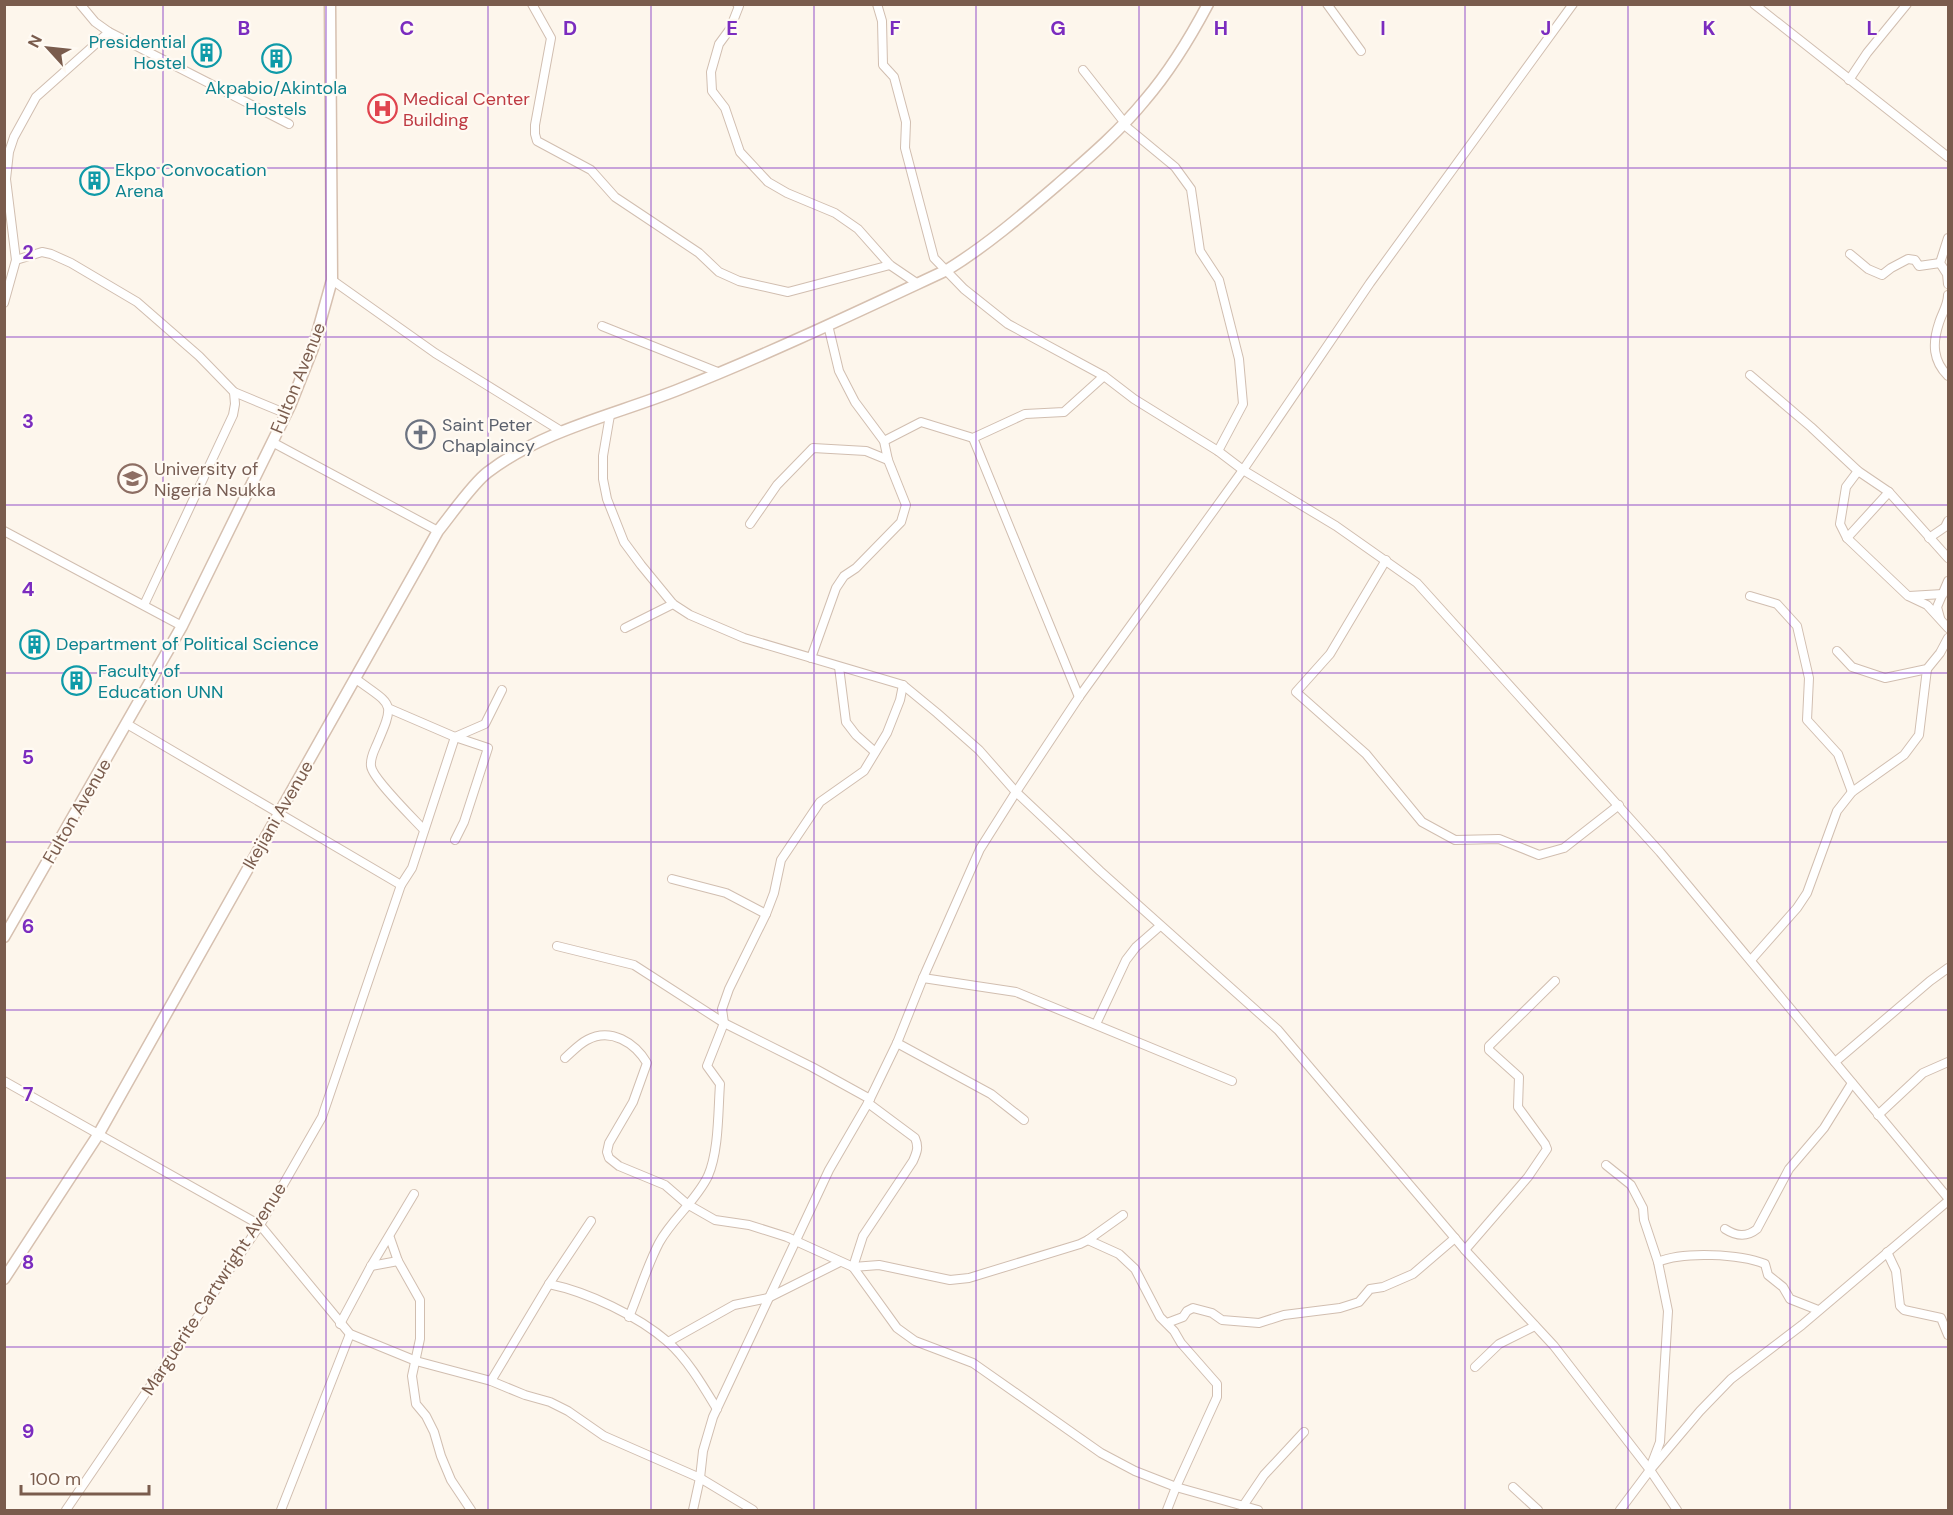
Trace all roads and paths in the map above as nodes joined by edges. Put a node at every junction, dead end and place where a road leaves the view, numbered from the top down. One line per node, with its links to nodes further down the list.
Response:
1 (80, 4): 11 (street)
2 (330, 4): 24 (street, Fulton Avenue)
3 (532, 4): 22 (street)
4 (737, 4): 22 (street)
5 (877, 4): 23 (street)
6 (1208, 4): 16 (street, Ikejiani Avenue)
7 (1327, 4): 12 (street)
8 (1573, 4): 44 (street)
9 (1754, 4): 14 (street)
10 (1907, 4): 14 (street)
11 (108, 32): 15 (street); 20 (street)
12 (1360, 51)
13 (1083, 70): 16 (street)
14 (1849, 80): 17 (street)
15 (289, 124)
16 (1123, 124): 23 (street, Ikejiani Avenue); 42 (street)
17 (1948, 157)
18 (1948, 238): 21 (street)
19 (1850, 254): 21 (street)
20 (16, 260): 28 (street); 35 (street)
21 (1940, 263): 26 (street)
22 (890, 265): 25 (street)
23 (947, 270): 25 (street, Ikejiani Avenue); 33 (street)
24 (332, 280): 36 (street, Fulton Avenue); 38 (street)
25 (918, 284): 29 (street, Ikejiani Avenue)
26 (1948, 284)
27 (1948, 295): 34 (street)
28 (4, 303)
29 (828, 325): 31 (street, Ikejiani Avenue); 40 (street)
30 (602, 326): 31 (street)
31 (720, 373): 37 (street, Ikejiani Avenue)
32 (1750, 375): 45 (street)
33 (1104, 376): 39 (street); 42 (street)
34 (1948, 376)
35 (234, 392): 36 (street); 60 (street)
36 (287, 414): 41 (street, Fulton Avenue)
37 (610, 415): 38 (street, Ikejiani Avenue); 59 (street)
38 (561, 431): 50 (street, Ikejiani Avenue)
39 (973, 438): 40 (street); 72 (street)
40 (884, 441): 43 (street)
41 (272, 442): 50 (street); 61 (street, Fulton Avenue)
42 (1218, 451): 44 (street)
43 (888, 460): 48 (street); 66 (street)
44 (1244, 470): 54 (street); 72 (street)
45 (1858, 471): 46 (street); 51 (street)
46 (1889, 492): 51 (street); 52 (street)
47 (1948, 521): 52 (street)
48 (750, 524)
49 (4, 531): 60 (street)
50 (438, 531): 69 (street, Ikejiani Avenue)
51 (1847, 538): 58 (street)
52 (1929, 538): 53 (street)
53 (1948, 558)
54 (1386, 560): 79 (street); 79 (street)
55 (1948, 581): 56 (street)
56 (1943, 594): 58 (street); 62 (street)
57 (1750, 596): 78 (street)
58 (1908, 596): 62 (street)
59 (674, 604): 63 (street); 66 (street)
60 (144, 605): 61 (street)
61 (183, 626): 74 (street, Fulton Avenue)
62 (1947, 626)
63 (625, 628)
64 (1948, 638): 68 (street)
65 (1837, 651): 68 (street)
66 (812, 658): 67 (street)
67 (838, 667): 70 (street); 76 (street)
68 (1927, 669): 78 (street)
69 (356, 679): 73 (street); 80 (street, Ikejiani Avenue)
70 (903, 685): 76 (street); 77 (street)
71 (502, 690): 75 (street)
72 (1079, 697): 77 (street)
73 (390, 709): 75 (street); 81 (street)
74 (127, 724): 80 (street); 87 (street, Fulton Avenue)
75 (455, 737): 81 (street, Marguerite Cartwright Avenue); 82 (street)
76 (875, 752): 85 (street)
77 (1016, 792): 86 (street); 91 (street)
78 (1852, 792): 89 (street)
79 (1619, 805): 89 (street)
80 (279, 813): 84 (street); 105 (street, Ikejiani Avenue)
81 (424, 830): 84 (street, Marguerite Cartwright Avenue)
82 (455, 840)
83 (672, 879): 85 (street)
84 (401, 885): 112 (street, Marguerite Cartwright Avenue)
85 (766, 914): 93 (street)
86 (1160, 926): 94 (street); 115 (street)
87 (4, 937)
88 (557, 946): 93 (street)
89 (1751, 960): 97 (street)
90 (1948, 968): 97 (street)
91 (923, 978): 94 (street); 95 (street)
92 (1555, 981): 118 (street)
93 (724, 1023): 102 (street); 109 (street)
94 (1096, 1024): 100 (street)
95 (897, 1043): 102 (street); 104 (street)
96 (565, 1058): 109 (street)
97 (1835, 1062): 101 (street)
98 (1948, 1062): 103 (street)
99 (4, 1081): 105 (street)
100 (1232, 1081)
101 (1852, 1083): 103 (street); 113 (street)
102 (869, 1101): 117 (street); 124 (street)
103 (1878, 1114): 108 (street)
104 (1024, 1120)
105 (98, 1135): 112 (street); 125 (street, Ikejiani Avenue)
106 (1606, 1165): 121 (street)
107 (414, 1194): 114 (street)
108 (1948, 1199): 119 (street)
109 (687, 1204): 117 (street); 129 (street)
110 (1123, 1215): 116 (street)
111 (591, 1221): 126 (street)
112 (260, 1226): 131 (street); 146 (street, Marguerite Cartwright Avenue)
113 (1725, 1229)
114 (390, 1238): 120 (street); 123 (street)
115 (1455, 1238): 118 (street); 130 (street)
116 (1088, 1240): 124 (street); 130 (street)
117 (796, 1242): 122 (street); 127 (street)
118 (1465, 1250): 132 (street)
119 (1887, 1252): 128 (street); 134 (street)
120 (398, 1261): 123 (street); 136 (street)
121 (1658, 1262): 128 (street); 141 (street)
122 (840, 1263): 124 (street); 127 (street)
123 (371, 1266): 131 (street)
124 (853, 1267): 143 (street)
125 (4, 1279)
126 (549, 1284): 129 (street); 138 (street)
127 (768, 1298): 135 (street); 139 (street)
128 (1818, 1310): 141 (street)
129 (629, 1317): 135 (street)
130 (1167, 1323): 143 (street)
131 (340, 1324): 133 (street)
132 (1535, 1326): 137 (street); 141 (street)
133 (350, 1334): 136 (street); 147 (street)
134 (1948, 1335)
135 (668, 1342): 139 (street)
136 (416, 1362): 138 (street); 148 (street)
137 (1475, 1367)
138 (491, 1380): 142 (street)
139 (717, 1409): 142 (street)
140 (1304, 1432): 145 (street)
141 (1650, 1470): 154 (street); 155 (street)
142 (700, 1478): 149 (street); 150 (street)
143 (1176, 1487): 145 (street); 151 (street)
144 (1513, 1487): 153 (street)
145 (1244, 1506): 152 (street)
146 (66, 1510)
147 (281, 1510)
148 (471, 1510)
149 (693, 1510)
150 (753, 1510)
151 (1167, 1510)
152 (1258, 1510)
153 (1538, 1510)
154 (1620, 1510)
155 (1677, 1510)

